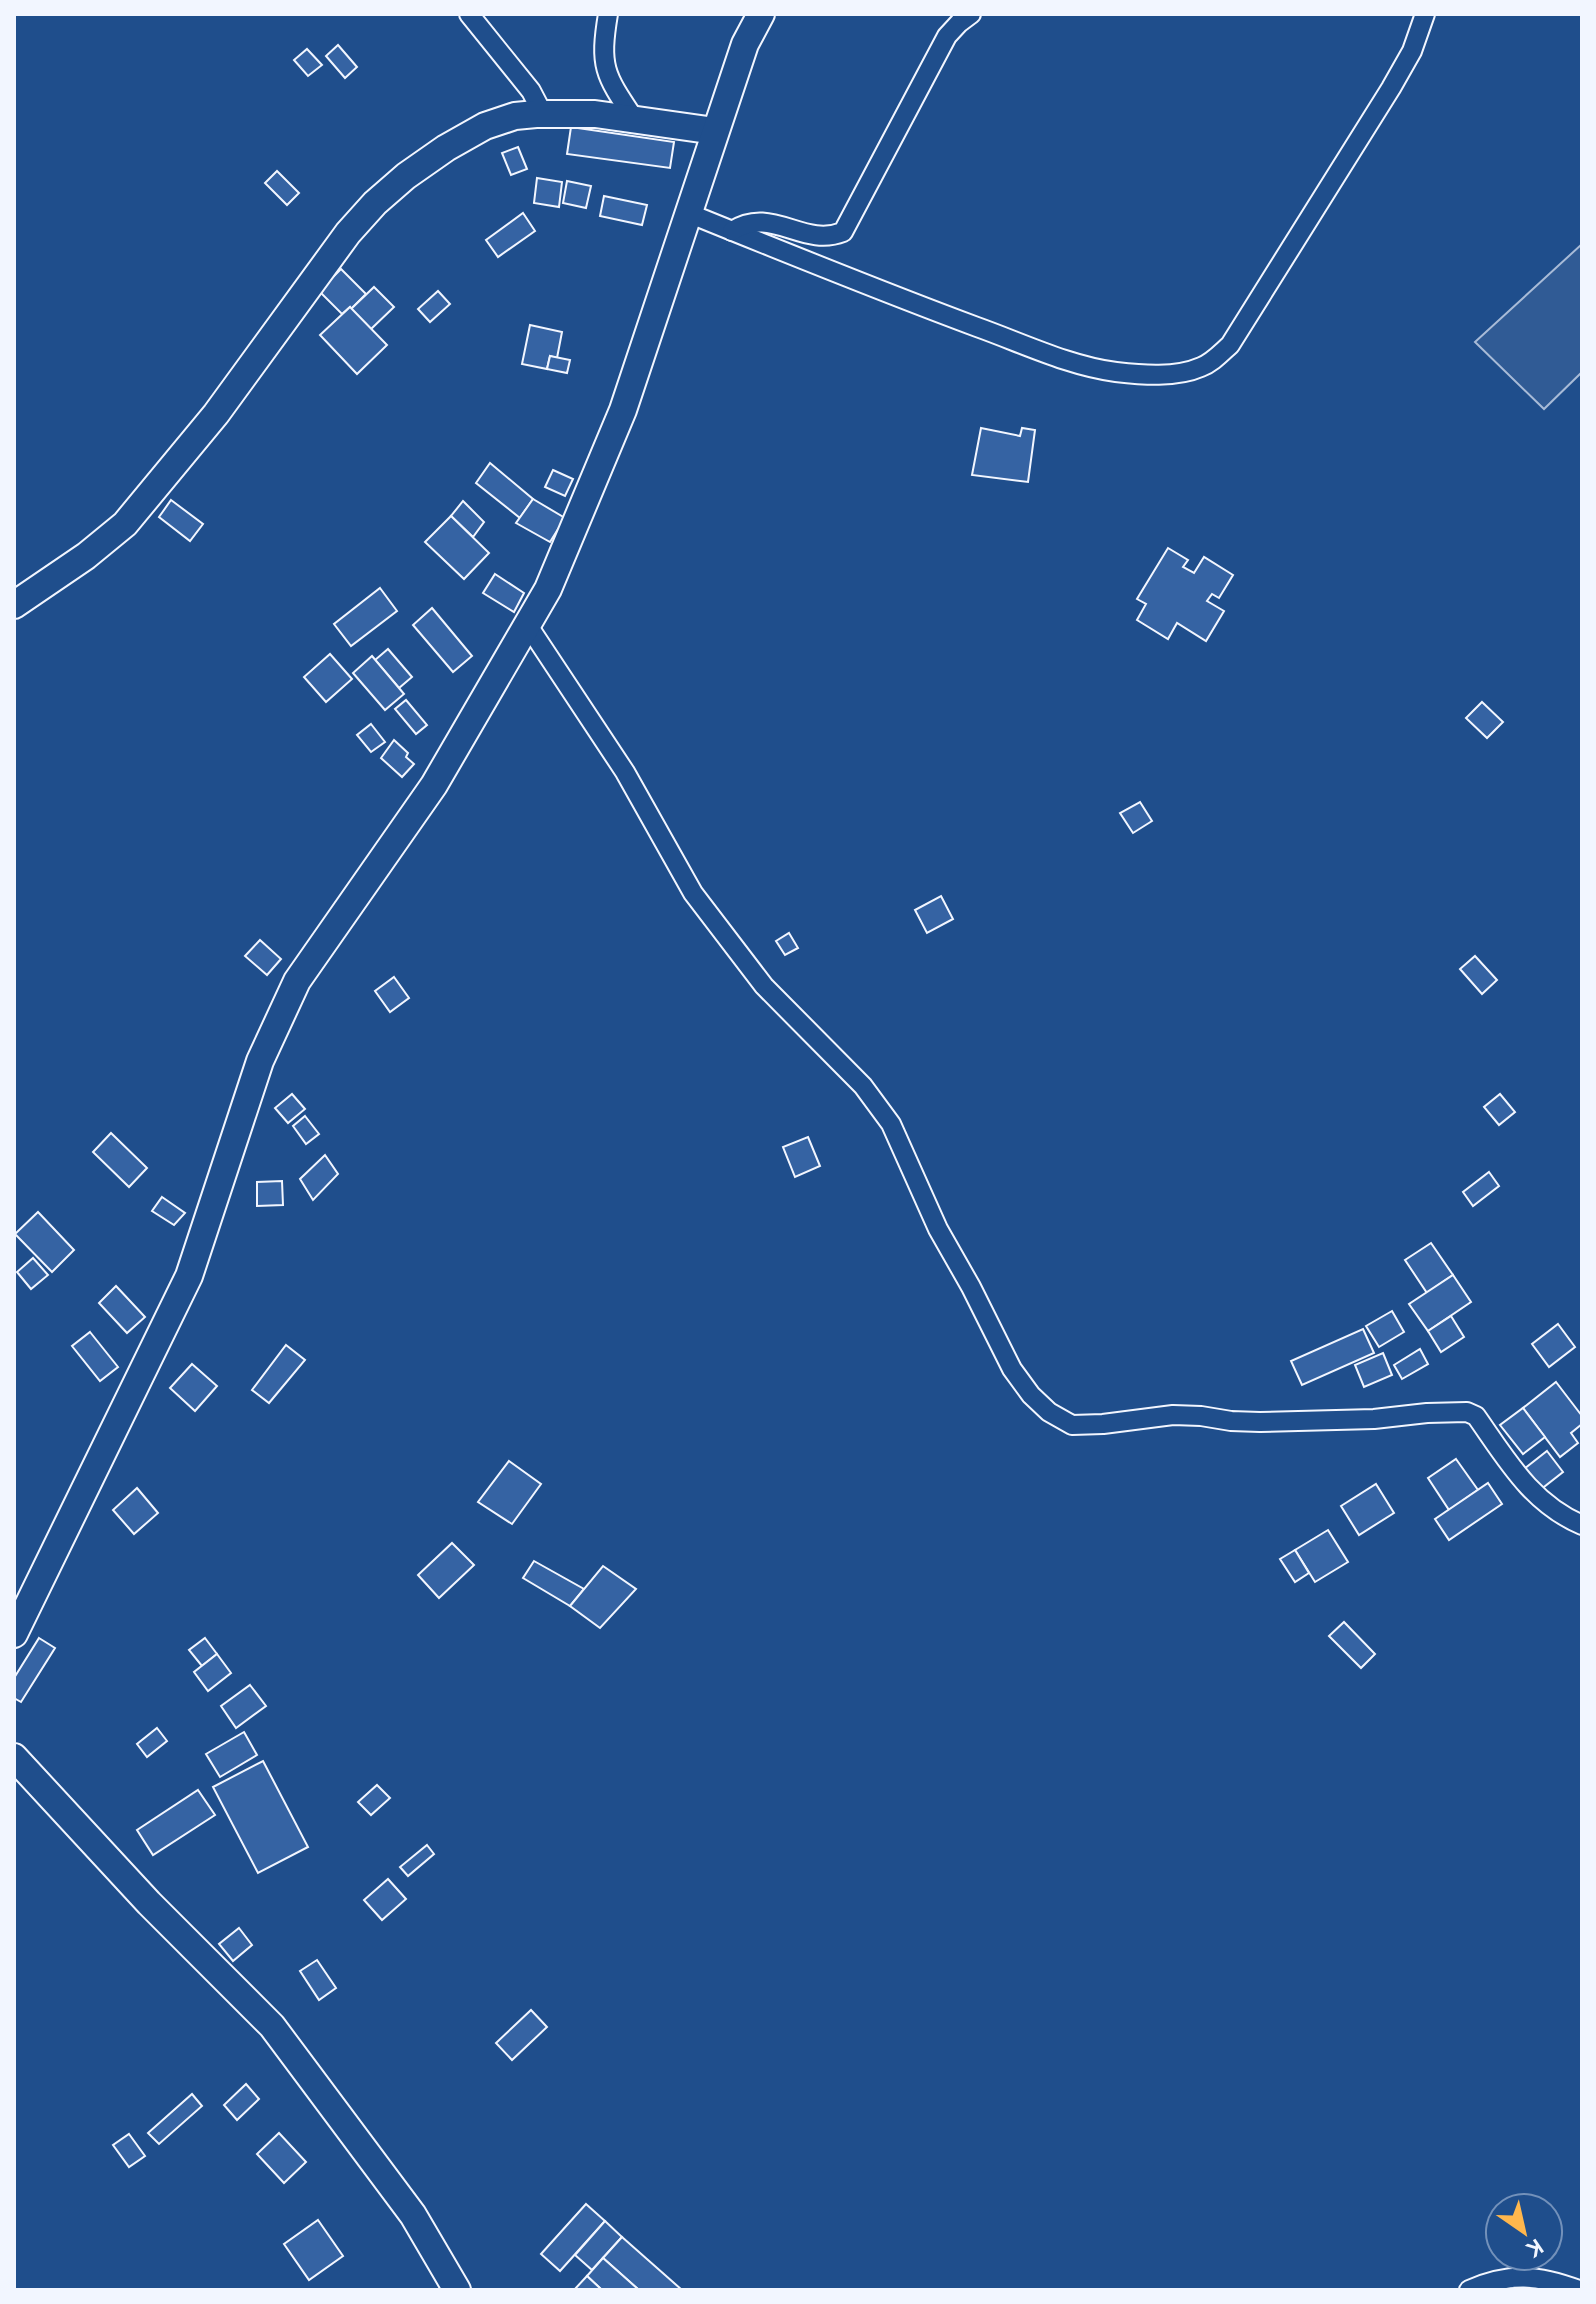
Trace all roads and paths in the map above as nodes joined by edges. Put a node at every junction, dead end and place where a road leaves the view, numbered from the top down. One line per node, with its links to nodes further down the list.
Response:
1 (469, 14): 8 (street)
2 (608, 14): 9 (street)
3 (742, 14): 7 (street)
4 (761, 14): 7 (street)
5 (971, 14): 12 (street)
6 (1425, 14): 12 (street)
7 (745, 44): 10 (street)
8 (543, 114): 9 (street); 13 (street)
9 (635, 120): 10 (street)
10 (715, 131): 11 (street)
11 (688, 213): 12 (street); 14 (street)
12 (732, 231)
13 (14, 605)
14 (527, 624): 15 (street); 16 (street)
15 (1582, 1525)
16 (14, 1634)
17 (14, 1757): 18 (street)
18 (457, 2290)
19 (1469, 2290): 20 (street)
20 (1579, 2290)

